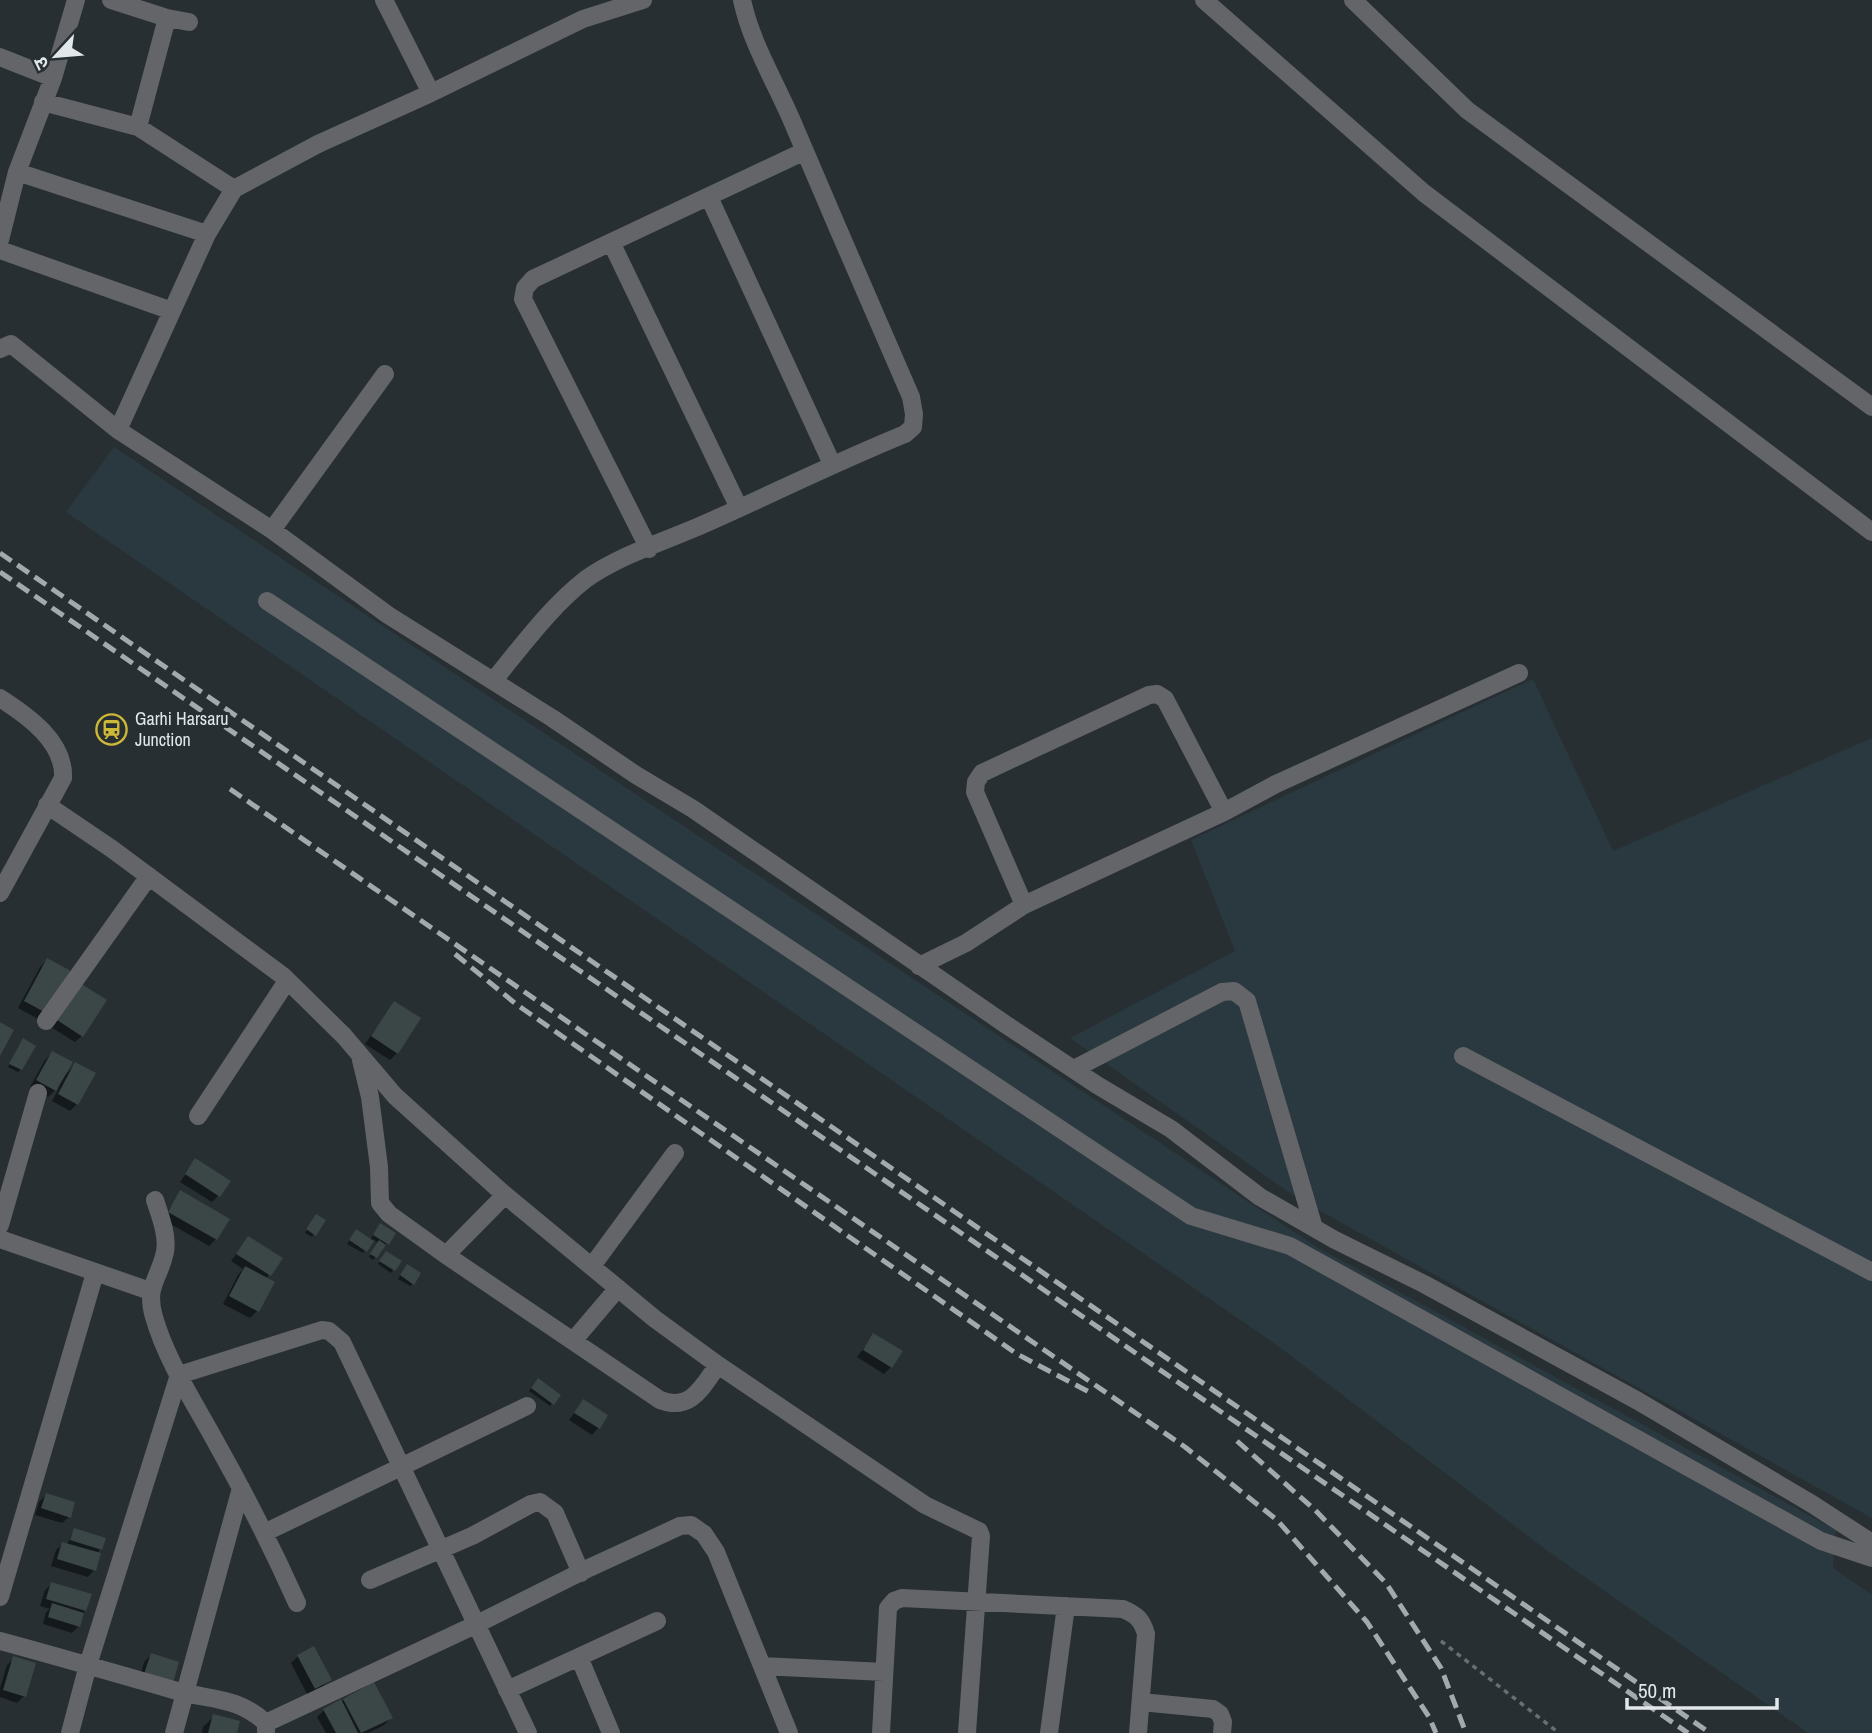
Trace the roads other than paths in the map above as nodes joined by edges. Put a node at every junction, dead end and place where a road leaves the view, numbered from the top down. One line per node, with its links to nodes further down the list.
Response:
1 (76, 0): 11 (street)
2 (111, 0): 8 (street)
3 (643, 0): 12 (street)
4 (742, 0): 15 (street)
5 (1204, 0): 31 (street)
6 (1353, 0): 26 (street)
7 (386, 1): 12 (street)
8 (167, 18): 9 (street); 14 (street)
9 (189, 22)
10 (0, 57): 11 (street)
11 (52, 78): 13 (street)
12 (431, 93): 17 (street)
13 (43, 102): 14 (street); 16 (street)
14 (138, 127): 17 (street)
15 (805, 151): 18 (street); 28 (street)
16 (17, 172): 19 (street); 20 (street)
17 (234, 188): 20 (street)
18 (709, 197): 21 (street); 28 (street)
19 (1, 232)
20 (207, 233): 23 (street)
21 (611, 242): 29 (street); 32 (street)
22 (0, 250): 23 (street)
23 (172, 312): 27 (street)
24 (4, 342): 27 (street)
25 (385, 374): 30 (street)
26 (1872, 407)
27 (118, 430): 30 (street)
28 (832, 464): 29 (street)
29 (739, 508): 32 (street)
30 (272, 530): 35 (street)
31 (1872, 532)
32 (649, 549): 35 (street)
33 (267, 601): 71 (street)
34 (1519, 673): 38 (street)
35 (493, 681): 42 (street)
36 (0, 698): 37 (street)
37 (47, 805): 39 (street); 40 (street)
38 (1224, 812): 41 (street); 41 (street)
39 (149, 876): 43 (street); 44 (street)
40 (0, 893)
41 (1024, 905): 42 (street)
42 (919, 966): 47 (street)
43 (287, 981): 45 (street); 49 (street)
44 (46, 1021)
45 (359, 1054): 51 (street); 56 (street)
46 (1463, 1056): 58 (street)
47 (1074, 1069): 54 (street); 54 (street)
48 (37, 1093): 53 (street)
49 (198, 1116)
50 (675, 1153): 57 (street)
51 (505, 1195): 56 (street); 57 (street)
52 (155, 1200): 61 (street)
53 (0, 1225)
54 (1314, 1228): 69 (street)
55 (0, 1238): 59 (street)
56 (446, 1255): 62 (street)
57 (592, 1266): 60 (street)
58 (1872, 1272)
59 (96, 1273): 61 (street); 74 (street)
60 (618, 1288): 62 (street); 63 (street)
61 (150, 1291): 64 (street)
62 (573, 1341): 63 (street)
63 (718, 1365): 75 (street)
64 (179, 1375): 66 (street); 67 (street); 82 (street)
65 (527, 1406): 66 (street)
66 (402, 1467): 68 (street); 70 (street)
67 (241, 1488): 68 (street); 86 (street)
68 (265, 1532): 76 (street)
69 (1872, 1543)
70 (442, 1549): 72 (street); 73 (street); 79 (street)
71 (1872, 1558)
72 (581, 1573): 79 (street); 83 (street)
73 (370, 1580)
74 (0, 1597)
75 (977, 1601): 77 (street); 84 (street); 95 (street)
76 (297, 1603)
77 (1066, 1606): 87 (street); 96 (street)
78 (657, 1621): 81 (street)
79 (475, 1625): 85 (street); 88 (street)
80 (0, 1641): 82 (street)
81 (579, 1657): 85 (street); 92 (street)
82 (88, 1665): 86 (street); 89 (street)
83 (762, 1666): 84 (street); 93 (street)
84 (884, 1672): 94 (street)
85 (507, 1690): 91 (street)
86 (186, 1693): 88 (street); 90 (street)
87 (1141, 1702): 97 (street); 98 (street)
88 (266, 1728)
89 (69, 1733)
90 (174, 1733)
91 (528, 1733)
92 (611, 1733)
93 (789, 1733)
94 (881, 1733)
95 (968, 1733)
96 (1049, 1733)
97 (1138, 1733)
98 (1222, 1733)

